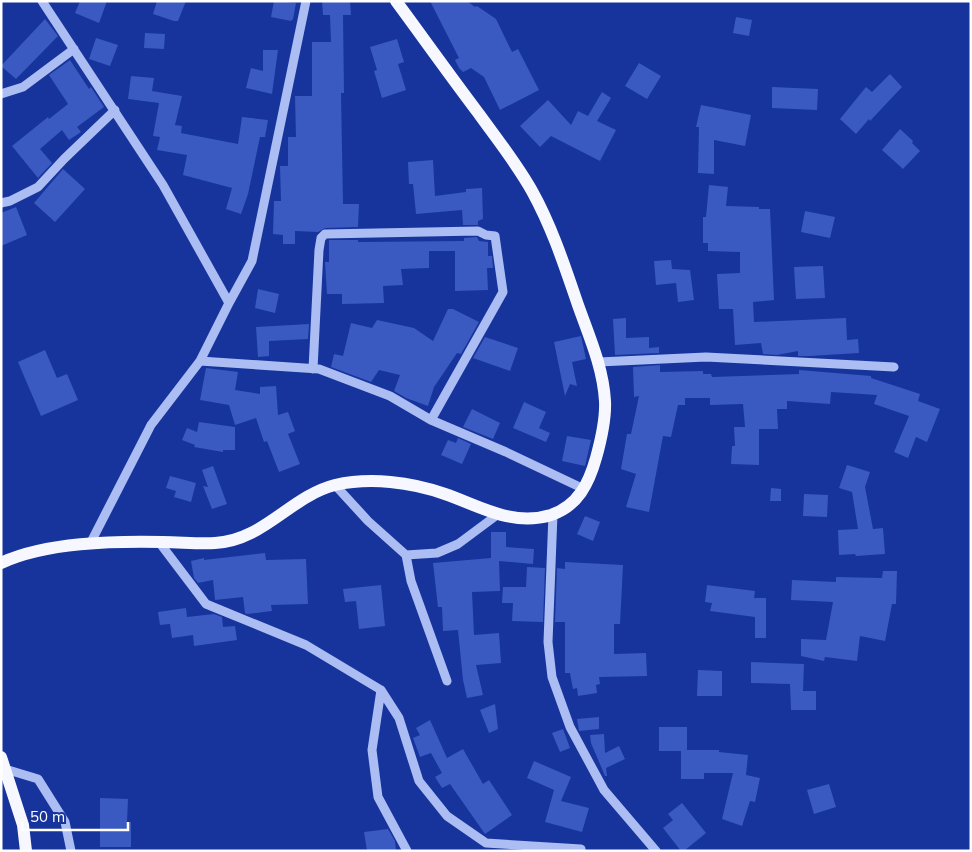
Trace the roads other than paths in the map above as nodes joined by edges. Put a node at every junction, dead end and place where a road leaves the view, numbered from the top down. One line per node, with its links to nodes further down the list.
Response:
1 (42, 1): 4 (street)
2 (306, 1): 8 (street)
3 (396, 1): 10 (main road)
4 (74, 49): 5 (street); 6 (street)
5 (1, 94)
6 (115, 110): 7 (street); 8 (street)
7 (1, 202)
8 (229, 303): 9 (street)
9 (200, 361): 12 (street); 19 (street)
10 (599, 362): 11 (street); 15 (main road)
11 (894, 366)
12 (314, 369): 13 (street); 13 (street)
13 (431, 420): 15 (street)
14 (335, 485): 17 (main road); 18 (main road); 20 (street)
15 (584, 489): 16 (main road)
16 (553, 514): 17 (main road); 29 (street)
17 (497, 515): 20 (street)
18 (159, 542): 19 (main road); 23 (street)
19 (90, 544): 21 (main road)
20 (406, 556): 22 (street)
21 (1, 563)
22 (447, 681)
23 (381, 690): 25 (street); 28 (street)
24 (3, 763): 26 (main road); 27 (street)
25 (581, 850)
26 (26, 851)
27 (72, 851)
28 (407, 851)
29 (656, 851)

